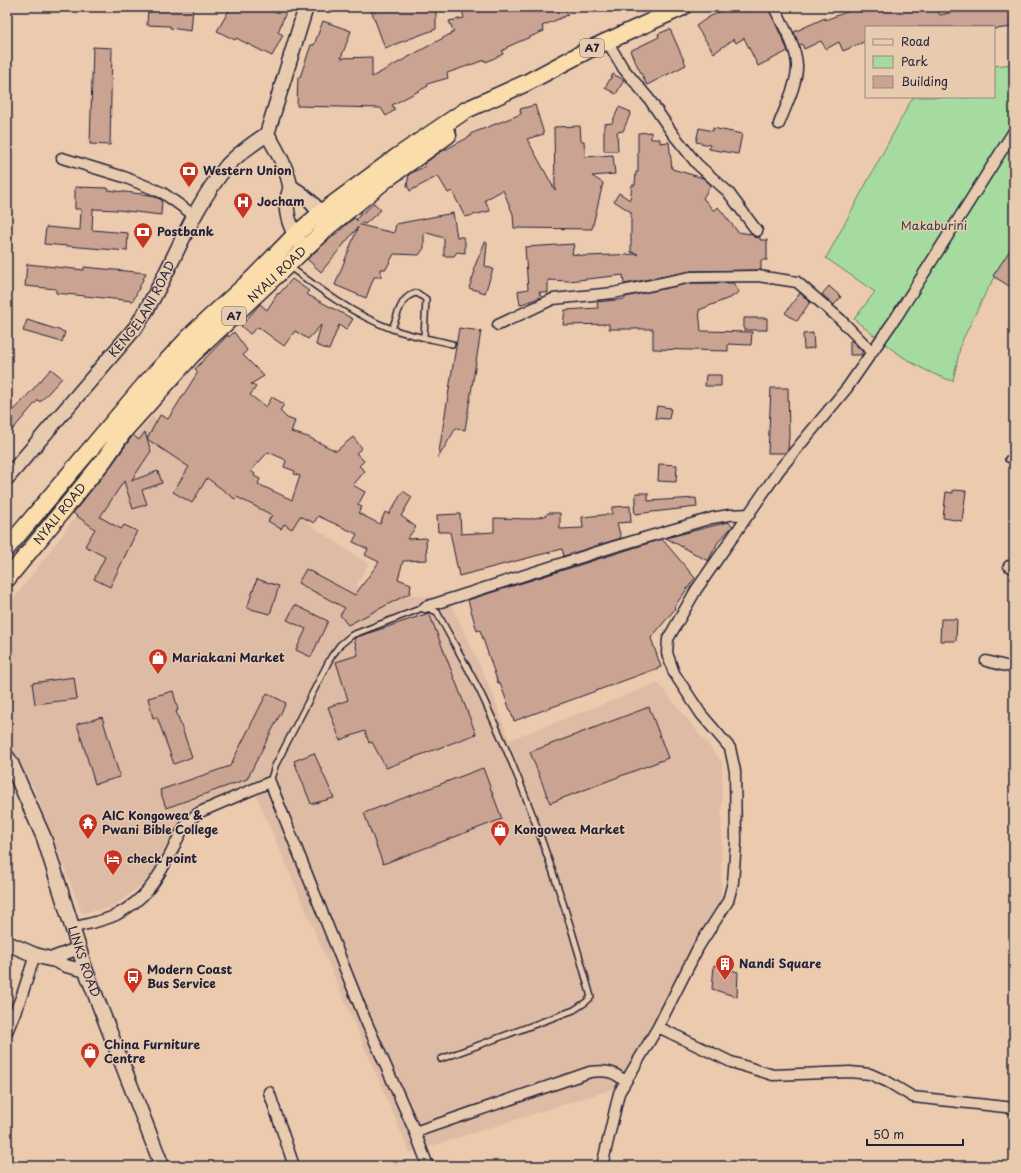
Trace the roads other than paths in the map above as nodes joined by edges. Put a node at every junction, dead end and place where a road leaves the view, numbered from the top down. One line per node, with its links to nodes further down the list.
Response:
1 (306, 7): 7 (main road)
2 (683, 7): 4 (highway, NYALI ROAD / A7)
3 (774, 7): 5 (street)
4 (607, 41): 11 (highway, NYALI ROAD / A7); 12 (street)
5 (779, 124)
6 (1014, 131): 20 (street)
7 (267, 134): 9 (main road); 10 (main road, KENGELANI ROAD)
8 (62, 158): 10 (street)
9 (291, 187): 11 (main road); 13 (main road)
10 (195, 216): 23 (main road, KENGELANI ROAD)
11 (325, 220): 13 (highway, NYALI ROAD / A7); 14 (highway, NYALI ROAD / A7)
12 (757, 231)
13 (294, 236): 14 (main road); 25 (highway, NYALI ROAD / A7)
14 (304, 248): 15 (highway, NYALI ROAD / A7)
15 (288, 265): 17 (lane); 26 (highway, NYALI ROAD / A7)
16 (498, 325): 20 (street)
17 (392, 329): 18 (lane); 18 (lane)
18 (424, 337): 19 (lane)
19 (452, 344)
20 (872, 352): 24 (street)
21 (1008, 459): 22 (lane)
22 (1014, 460)
23 (7, 478)
24 (750, 514): 27 (street); 38 (street)
25 (7, 548)
26 (7, 579)
27 (425, 607): 31 (lane); 40 (lane)
28 (986, 661): 29 (street)
29 (1014, 668)
30 (7, 757): 32 (main road, LINKS ROAD)
31 (270, 782): 32 (street); 44 (street)
32 (72, 928): 34 (main road, LINKS ROAD)
33 (7, 943): 35 (main road)
34 (79, 948): 36 (street); 37 (main road, LINKS ROAD)
35 (35, 955): 36 (main road); 39 (street)
36 (50, 959): 37 (street)
37 (86, 971): 45 (main road, LINKS ROAD)
38 (658, 1027): 41 (street); 43 (street)
39 (7, 1032)
40 (441, 1059)
41 (625, 1082): 44 (street); 48 (street)
42 (269, 1092): 46 (street)
43 (1014, 1108)
44 (415, 1132): 47 (street)
45 (162, 1166)
46 (294, 1166)
47 (428, 1166)
48 (602, 1166)

